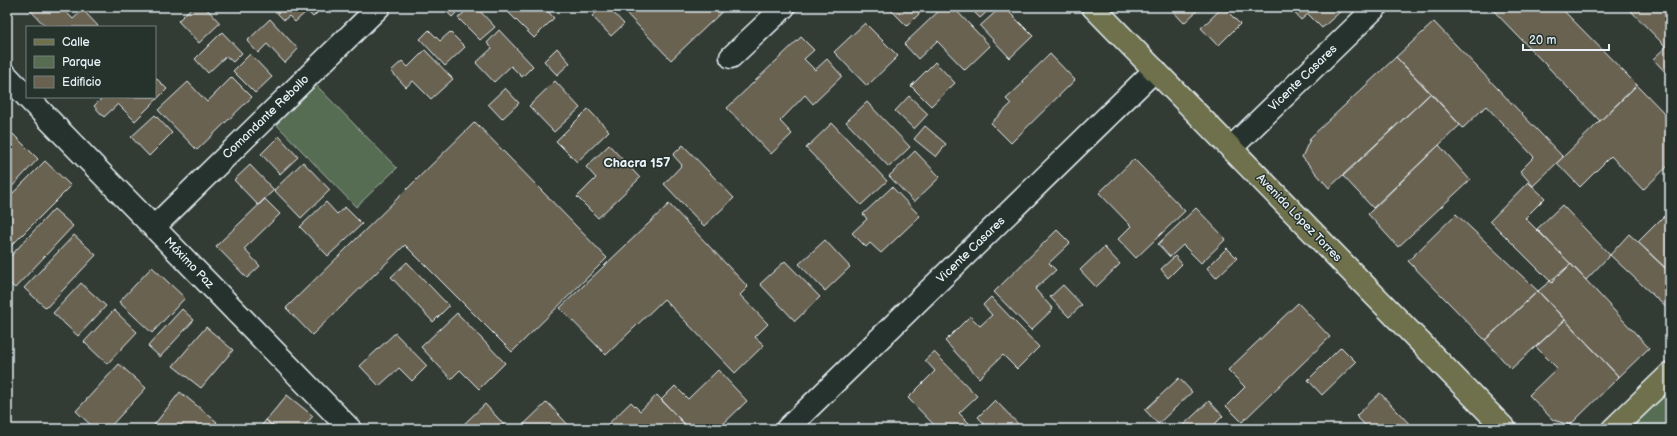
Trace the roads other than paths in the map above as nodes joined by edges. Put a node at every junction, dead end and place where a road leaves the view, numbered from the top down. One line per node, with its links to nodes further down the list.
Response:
1 (379, 7): 11 (street, Comandante Rebollo)
2 (784, 7): 5 (street)
3 (1093, 7): 6 (main road, Avenida López Torres)
4 (1376, 7): 10 (street, Vicente Casares)
5 (731, 57)
6 (1155, 70): 10 (main road, Avenida López Torres); 14 (street, Vicente Casares)
7 (7, 76): 8 (street, Máximo Paz)
8 (26, 96)
9 (28, 98): 11 (street, Máximo Paz)
10 (1231, 148): 15 (main road, Avenida López Torres)
11 (154, 227): 13 (street, Máximo Paz)
12 (1670, 374): 16 (main road)
13 (350, 429)
14 (787, 429)
15 (1504, 429)
16 (1613, 429)

